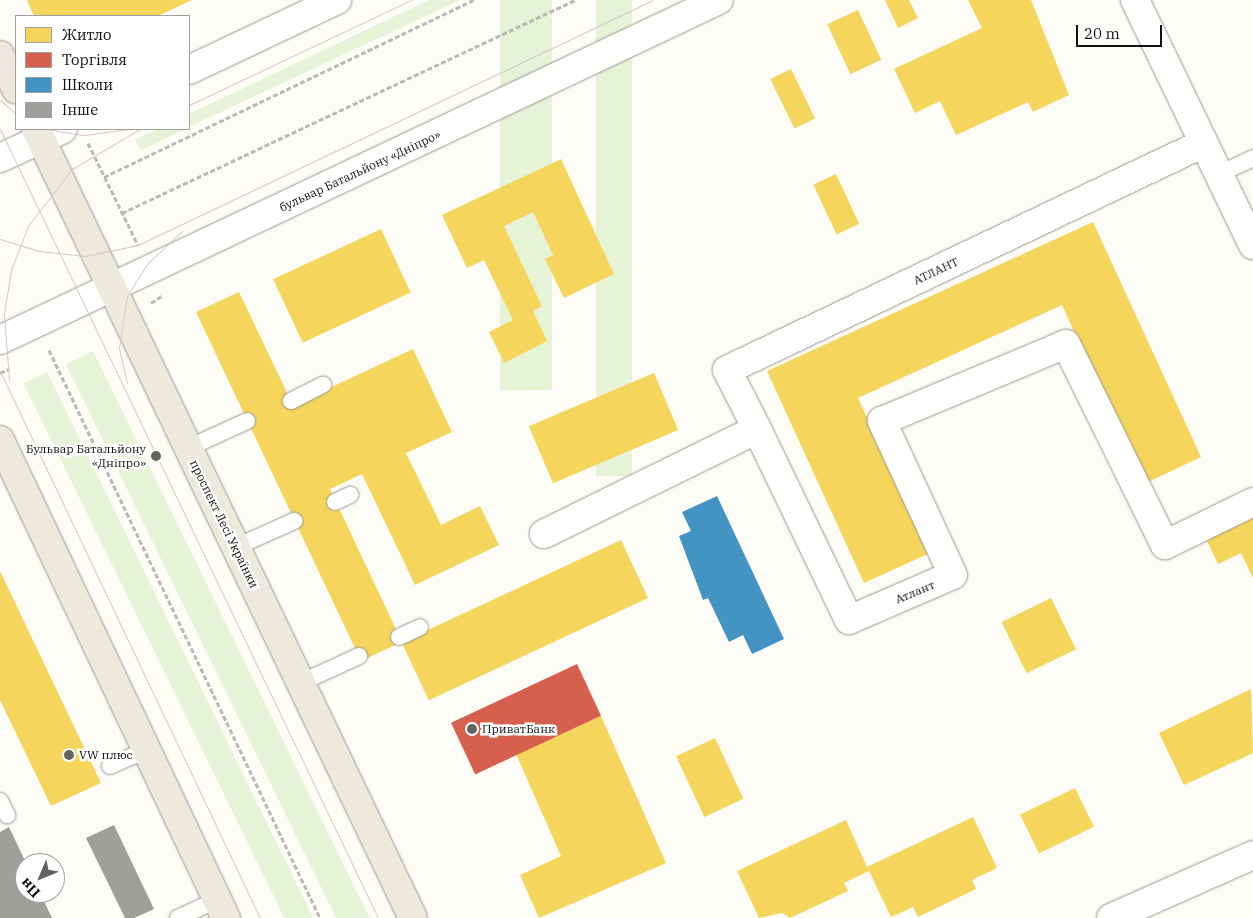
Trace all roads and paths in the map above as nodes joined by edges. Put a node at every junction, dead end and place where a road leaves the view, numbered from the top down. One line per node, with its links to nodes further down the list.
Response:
1 (337, 0): 7 (street)
2 (474, 0): 14 (path)
3 (574, 0): 15 (path)
4 (719, 0): 17 (street, бульвар Батальйону «Дніпро»)
5 (1135, 0): 10 (street)
6 (0, 55): 8 (main road)
7 (190, 70)
8 (15, 87)
9 (56, 133): 11 (street); 14 (path); 18 (main road, проспект Лесі Українки)
10 (1204, 143): 13 (street); 25 (street, АТЛАНТ)
11 (0, 158)
12 (1253, 158): 13 (lane)
13 (1219, 174): 16 (street)
14 (104, 177): 15 (path)
15 (122, 213): 17 (path)
16 (1253, 245)
17 (150, 271): 18 (street, бульвар Батальйону «Дніпро»); 19 (path)
18 (112, 288): 20 (street, бульвар Батальйону «Дніпро»); 27 (main road, проспект Лесі Українки)
19 (164, 297)
20 (0, 340)
21 (49, 350): 40 (path)
22 (323, 386): 23 (lane)
23 (290, 401)
24 (247, 421): 27 (lane)
25 (746, 435): 25 (street); 28 (street, Атлант)
26 (0, 440): 35 (main road)
27 (188, 448): 30 (main road, проспект Лесі Українки)
28 (1253, 502)
29 (294, 521): 30 (lane)
30 (236, 547): 34 (main road, проспект Лесі Українки)
31 (420, 628): 32 (lane)
32 (399, 637)
33 (359, 656): 34 (lane)
34 (300, 683): 41 (main road, проспект Лесі Українки)
35 (146, 750): 36 (lane); 38 (main road)
36 (110, 766)
37 (1253, 855): 42 (street)
38 (221, 909): 39 (lane)
39 (178, 918)
40 (320, 918)
41 (413, 918)
42 (1111, 918)

